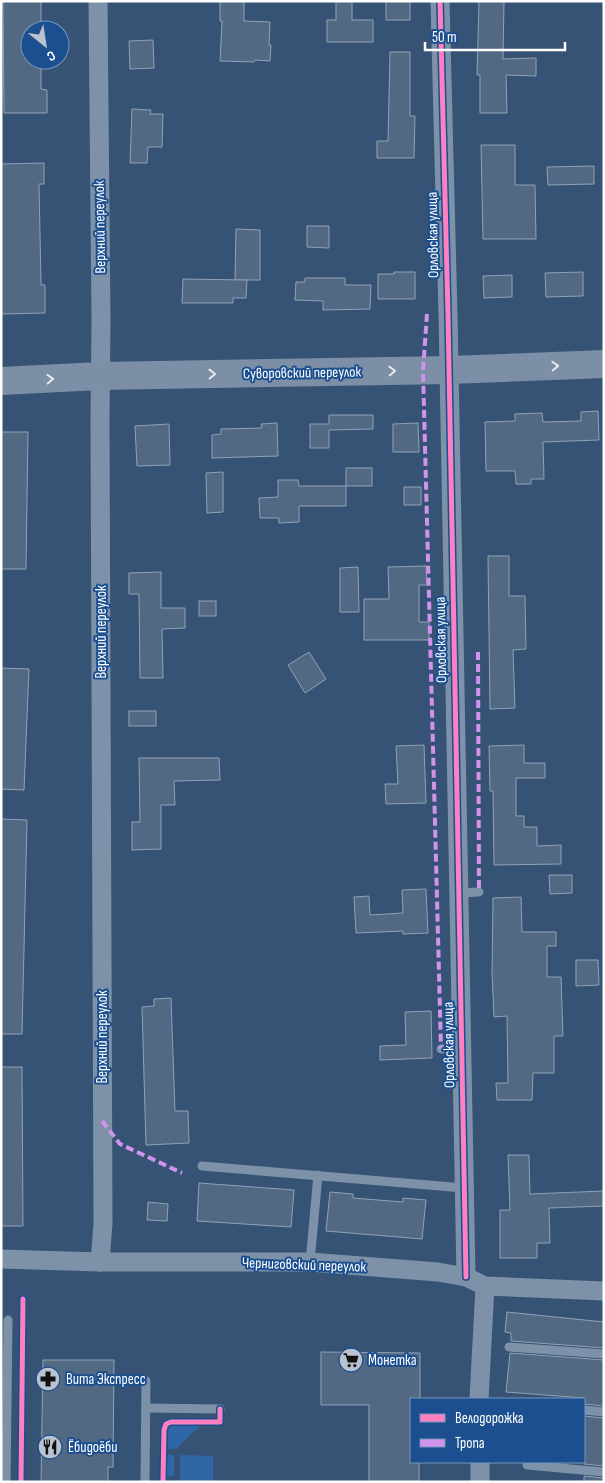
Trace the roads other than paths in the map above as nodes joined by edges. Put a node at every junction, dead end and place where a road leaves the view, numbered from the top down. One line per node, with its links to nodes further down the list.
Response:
1 (98, 1): 5 (street, Верхний переулок)
2 (440, 1): 4 (street, Орловская улица)
3 (604, 364): 4 (main road, Суворовский переулок, one-way to 3)
4 (449, 370): 5 (main road, Суворовский переулок, one-way to 4); 8 (street, Орловская улица)
5 (100, 376): 6 (main road, Суворовский переулок, one-way to 5); 15 (street, Верхний переулок)
6 (1, 381)
7 (479, 892): 8 (lane)
8 (459, 893): 9 (street, Орловская улица)
9 (462, 1048): 10 (lane); 13 (street, Орловская улица)
10 (441, 1049)
11 (202, 1166): 12 (lane)
12 (318, 1176): 13 (lane); 16 (lane)
13 (464, 1188): 17 (street, Орловская улица)
14 (1, 1259): 15 (street, Черниговский переулок)
15 (100, 1262): 16 (street, Черниговский переулок)
16 (310, 1262): 17 (street, Черниговский переулок)
17 (466, 1278): 18 (street, Черниговский переулок)
18 (485, 1286): 19 (street, Черниговский переулок); 24 (street)
19 (604, 1291)
20 (8, 1320): 32 (lane)
21 (509, 1347): 22 (lane)
22 (604, 1354)
23 (146, 1381): 25 (lane)
24 (479, 1398)
25 (146, 1408): 26 (lane); 33 (lane)
26 (220, 1409)
27 (585, 1410): 28 (lane)
28 (604, 1412)
29 (480, 1463): 34 (street)
30 (527, 1465): 31 (lane)
31 (604, 1472)
32 (6, 1482)
33 (145, 1482)
34 (480, 1482)

